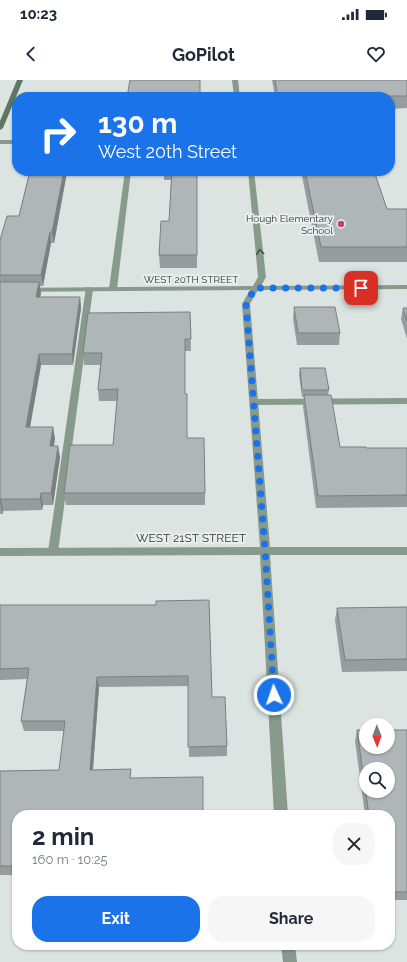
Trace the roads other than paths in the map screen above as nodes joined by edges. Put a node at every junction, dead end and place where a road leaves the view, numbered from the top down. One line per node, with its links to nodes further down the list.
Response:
1 (20, 80): 3 (street)
2 (235, 80): 4 (street)
3 (15, 92)
4 (236, 92)
5 (12, 99): 6 (street)
6 (0, 128)
7 (0, 142): 8 (street)
8 (12, 142)
9 (127, 176): 14 (street)
10 (252, 176): 12 (street, one-way to 10)
11 (407, 287): 12 (street, WEST 20TH STREET)
12 (255, 288): 14 (street, WEST 20TH STREET); 17 (street)
13 (89, 289): 14 (street, WEST 20TH STREET); 15 (street, WEST 20TH STREET); 21 (street)
14 (113, 289)
15 (0, 290)
16 (407, 401): 17 (street)
17 (253, 402): 18 (street)
18 (265, 550): 19 (street, WEST 21ST STREET); 21 (street, WEST 21ST STREET); 22 (street)
19 (407, 551)
20 (0, 552): 21 (street, WEST 21ST STREET)
21 (53, 552)
22 (281, 810)
23 (289, 950): 24 (street)
24 (290, 962)

